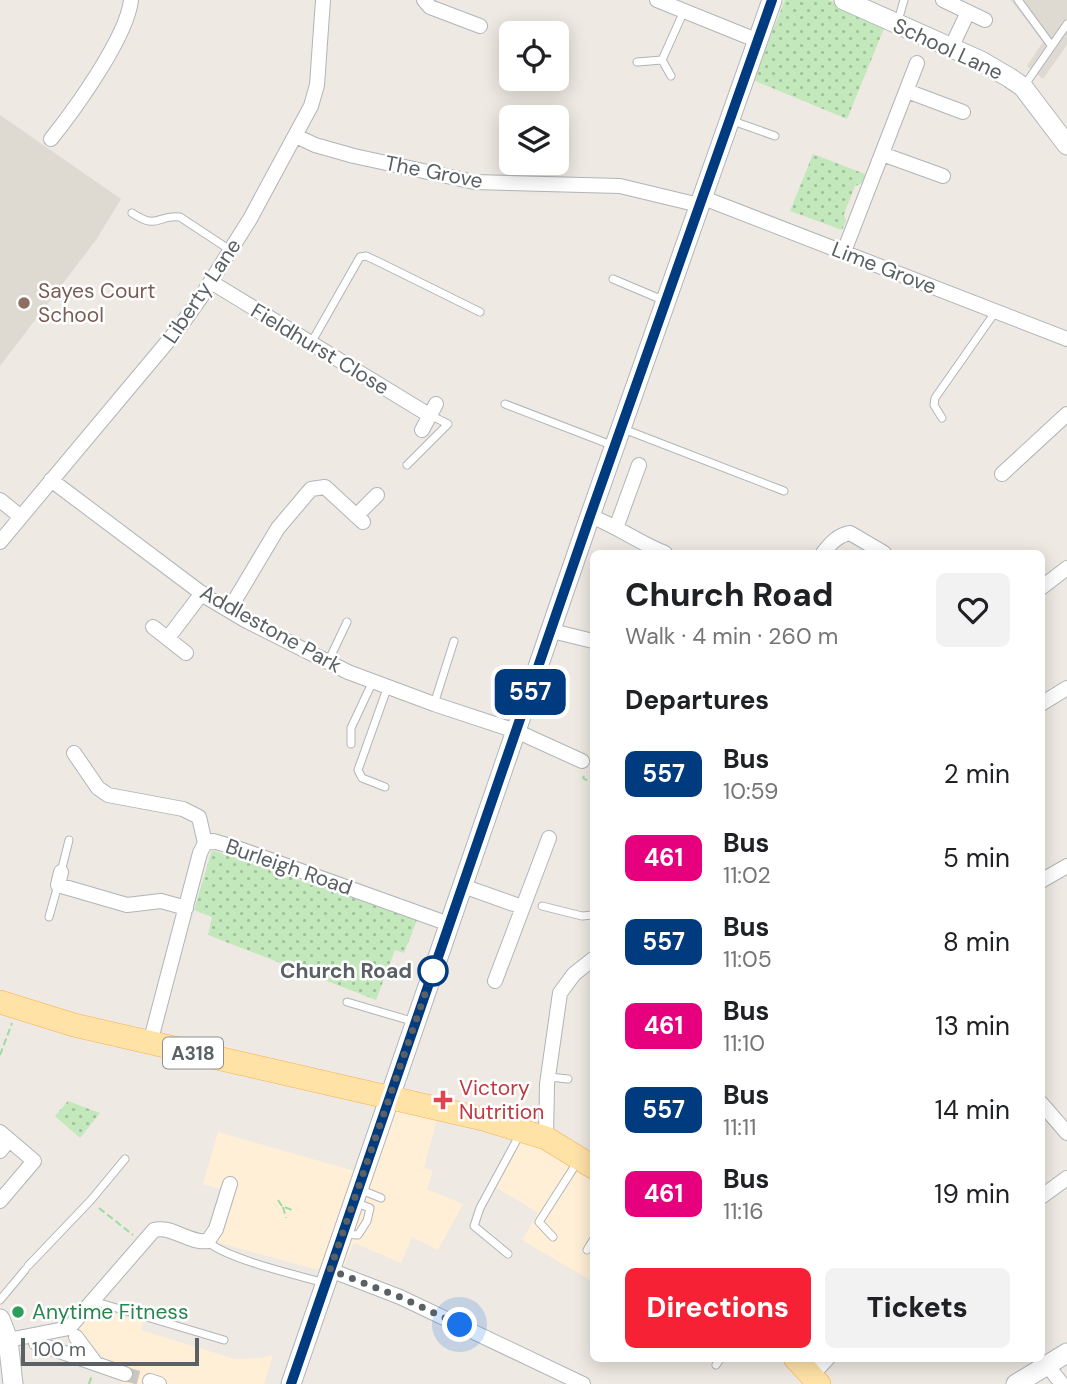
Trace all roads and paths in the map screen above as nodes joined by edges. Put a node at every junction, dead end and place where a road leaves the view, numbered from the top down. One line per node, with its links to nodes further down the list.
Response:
1 (131, 0): 29 (street)
2 (323, 0): 27 (street, Liberty Lane)
3 (424, 0): 15 (street)
4 (657, 0): 10 (street)
5 (772, 0): 16 (main road)
6 (844, 0): 14 (main road, School Lane)
7 (904, 0): 14 (lane)
8 (943, 0): 11 (street)
9 (1018, 0): 17 (lane)
10 (684, 11): 16 (street); 19 (lane)
11 (968, 12): 12 (street); 18 (street)
12 (985, 20)
13 (1067, 23): 17 (lane)
14 (897, 24): 18 (main road, School Lane)
15 (480, 26)
16 (756, 40): 26 (main road)
17 (1051, 45): 23 (lane)
18 (951, 48): 23 (main road, School Lane)
19 (662, 60): 20 (lane); 22 (lane)
20 (637, 62)
21 (917, 64): 24 (street)
22 (671, 76)
23 (1023, 88): 30 (main road, School Lane)
24 (907, 91): 25 (street); 31 (street)
25 (963, 112)
26 (729, 120): 28 (lane); 33 (main road)
27 (296, 136): 33 (street, The Grove); 35 (street, Liberty Lane)
28 (775, 136)
29 (51, 139)
30 (1067, 145)
31 (882, 153): 32 (street); 36 (street)
32 (943, 176)
33 (700, 201): 36 (street, Lime Grove); 39 (main road)
34 (132, 213): 35 (lane)
35 (231, 250): 38 (street, Liberty Lane)
36 (844, 254): 40 (street, Lime Grove)
37 (614, 279): 39 (lane)
38 (211, 282): 43 (street, Fieldhurst Close); 53 (street, Liberty Lane)
39 (666, 301): 49 (main road)
40 (997, 311): 42 (street, Lime Grove); 47 (lane)
41 (480, 313): 43 (lane)
42 (1067, 339)
43 (311, 343): 45 (street, Fieldhurst Close)
44 (505, 404): 49 (lane)
45 (433, 409): 48 (street); 50 (lane)
46 (1067, 414): 52 (street)
47 (942, 418)
48 (422, 430)
49 (618, 437): 54 (lane); 57 (main road)
50 (407, 465)
51 (639, 465): 59 (street)
52 (1003, 474)
53 (51, 481): 58 (street, Liberty Lane); 66 (street, Addlestone Park)
54 (784, 491)
55 (377, 495): 67 (street)
56 (0, 500): 58 (street)
57 (590, 516): 59 (street); 70 (main road)
58 (22, 517): 60 (street, Liberty Lane)
59 (616, 528): 61 (street)
60 (0, 542)
61 (657, 550)
62 (825, 550): 63 (street)
63 (879, 550)
64 (1067, 568): 65 (street)
65 (1045, 585)
66 (202, 593): 67 (street, Addlestone Park); 71 (street)
67 (229, 611): 75 (street, Addlestone Park)
68 (347, 622): 75 (lane)
69 (153, 627): 71 (street)
70 (552, 631): 72 (street); 81 (main road)
71 (168, 638): 74 (street)
72 (590, 640)
73 (454, 641): 80 (lane)
74 (186, 653)
75 (328, 662): 76 (street, Addlestone Park)
76 (373, 680): 77 (street, Addlestone Park); 82 (lane)
77 (389, 685): 80 (street, Addlestone Park); 85 (lane)
78 (1067, 688): 79 (street)
79 (1045, 702)
80 (434, 704): 81 (street, Addlestone Park)
81 (516, 731): 84 (street, Addlestone Park); 92 (main road)
82 (351, 744)
83 (74, 753): 88 (street)
84 (582, 761)
85 (385, 786)
86 (549, 838): 94 (street)
87 (68, 840): 90 (lane)
88 (205, 843): 95 (street, Burleigh Road); 98 (street, Burleigh Road)
89 (1067, 866): 91 (street)
90 (60, 878): 95 (street); 97 (lane)
91 (1045, 879)
92 (463, 886): 94 (street); 98 (main road)
93 (542, 906): 96 (lane)
94 (522, 907): 100 (street)
95 (186, 908): 104 (street, Burleigh Road)
96 (590, 915)
97 (50, 916)
98 (449, 924): 103 (main road)
99 (590, 961): 106 (street)
100 (495, 981)
101 (347, 1002): 103 (lane)
102 (9, 1005): 104 (main road, A318); 105 (path)
103 (416, 1022): 108 (main road)
104 (150, 1043): 108 (main road, A318)
105 (0, 1055)
106 (548, 1077): 107 (lane); 112 (street)
107 (568, 1079)
108 (388, 1098): 110 (main road, A318); 119 (main road)
109 (1045, 1108): 111 (street)
110 (522, 1130): 112 (main road, A318); 132 (lane)
111 (1067, 1133)
112 (546, 1138): 115 (main road, A318)
113 (3, 1141): 123 (street)
114 (125, 1159): 121 (lane)
115 (587, 1162): 127 (lane)
116 (1067, 1178): 118 (street)
117 (230, 1184): 128 (street)
118 (1045, 1194)
119 (356, 1196): 120 (lane); 133 (main road)
120 (381, 1198)
121 (91, 1200): 129 (path); 134 (lane)
122 (278, 1200): 124 (path)
123 (0, 1201)
124 (282, 1206): 125 (path); 126 (path)
125 (292, 1210)
126 (286, 1218)
127 (553, 1237)
128 (208, 1241): 129 (street); 133 (lane)
129 (142, 1243): 135 (street)
130 (590, 1245): 131 (lane)
131 (587, 1250)
132 (508, 1254)
133 (328, 1277): 149 (main road); 150 (street)
134 (0, 1300)
135 (92, 1301): 138 (street); 139 (lane)
136 (0, 1319): 138 (main road)
137 (76, 1336): 144 (street)
138 (8, 1340): 148 (main road)
139 (225, 1340)
140 (36, 1343): 144 (street)
141 (1067, 1353): 145 (main road)
142 (799, 1362): 147 (main road)
143 (826, 1362): 147 (street)
144 (96, 1364): 146 (street)
145 (1047, 1365): 151 (main road); 152 (street)
146 (125, 1374)
147 (816, 1380)
148 (13, 1384)
149 (291, 1384)
150 (583, 1384)
151 (1016, 1384)
152 (1062, 1384)

